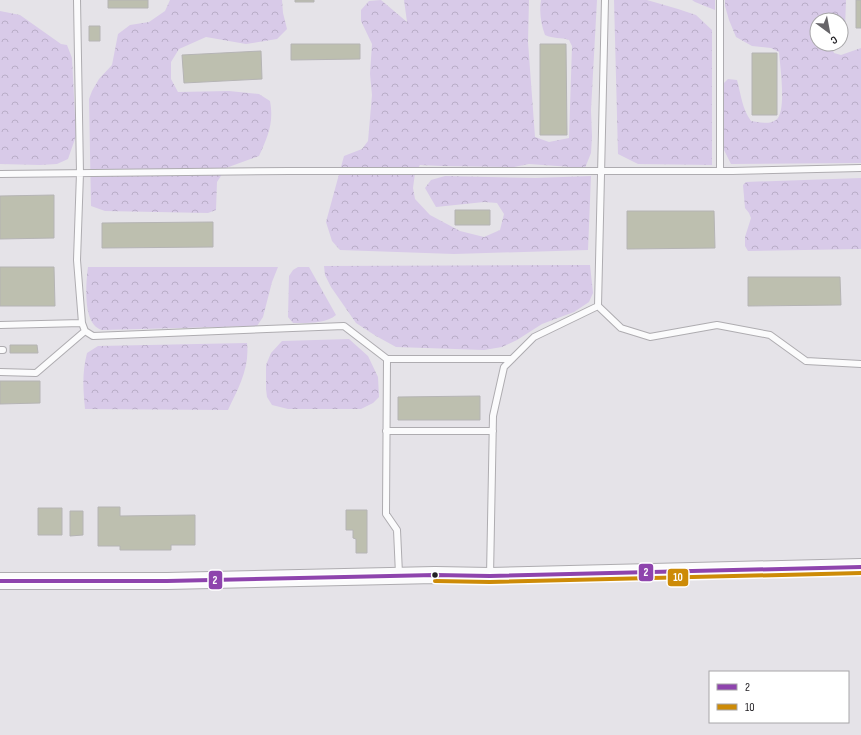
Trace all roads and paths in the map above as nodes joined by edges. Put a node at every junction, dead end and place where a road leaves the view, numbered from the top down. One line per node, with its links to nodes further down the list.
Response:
1 (78, 0): 8 (lane)
2 (605, 0): 6 (lane)
3 (720, 0): 5 (lane)
4 (861, 168): 5 (lane)
5 (720, 171): 6 (lane)
6 (602, 172): 8 (lane); 9 (lane)
7 (0, 174): 8 (lane)
8 (80, 174): 10 (lane)
9 (598, 306): 14 (lane); 15 (lane)
10 (82, 322): 11 (lane); 12 (lane)
11 (0, 324)
12 (85, 331): 13 (lane); 16 (lane)
13 (386, 359): 14 (lane); 17 (lane)
14 (512, 359): 18 (lane)
15 (861, 364)
16 (0, 372)
17 (386, 431): 18 (lane); 20 (lane)
18 (493, 431): 21 (lane)
19 (861, 567): 21 (street)
20 (399, 576): 21 (street); 22 (street)
21 (490, 576)
22 (0, 581)

